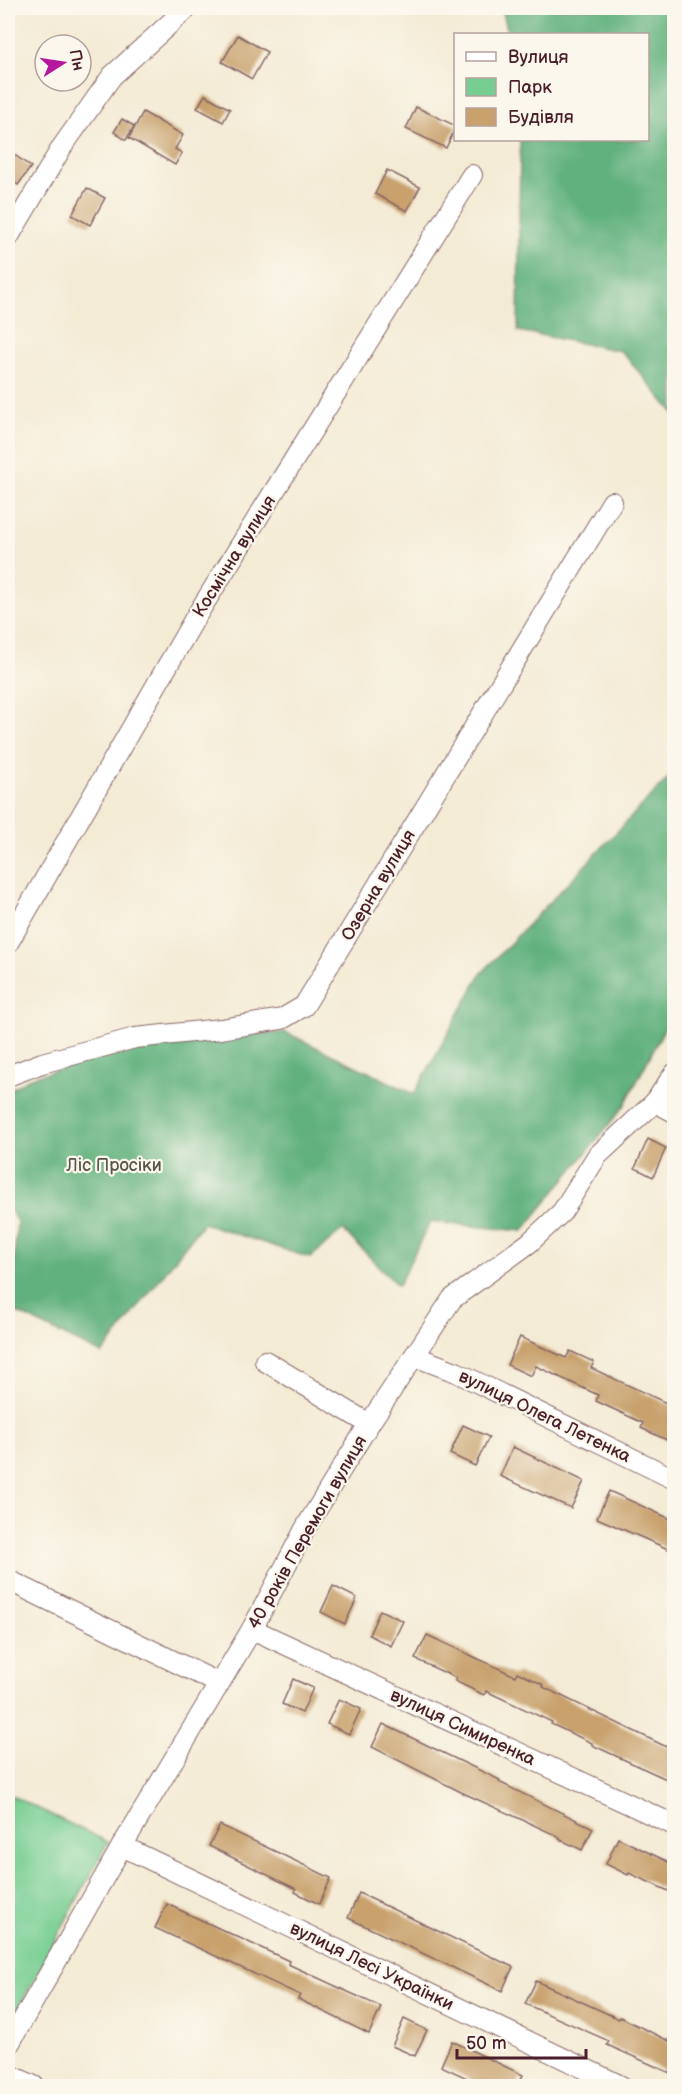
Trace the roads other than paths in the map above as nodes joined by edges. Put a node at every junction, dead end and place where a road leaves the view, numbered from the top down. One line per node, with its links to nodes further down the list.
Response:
1 (187, 8): 3 (street)
2 (472, 175): 5 (street, Космічна вулиця)
3 (8, 238)
4 (612, 502): 7 (street, Озерна вулиця)
5 (8, 943)
6 (675, 1074): 8 (street, 40 років Перемоги вулиця)
7 (8, 1076)
8 (655, 1102): 9 (street); 10 (street, 40 років Перемоги вулиця)
9 (675, 1112)
10 (414, 1356): 12 (street, 40 років Перемоги вулиця); 13 (street, вулиця Олега Летенка)
11 (264, 1361): 12 (street)
12 (369, 1424): 15 (street, 40 років Перемоги вулиця)
13 (675, 1479)
14 (8, 1580): 16 (street)
15 (252, 1629): 16 (street, 40 років Перемоги вулиця); 17 (street, вулиця Симиренка)
16 (218, 1683): 18 (street, 40 років Перемоги вулиця)
17 (675, 1825)
18 (122, 1846): 19 (street, 40 років Перемоги вулиця); 22 (street, вулиця Лесі Українки)
19 (8, 2046)
20 (8, 2074): 21 (street)
21 (34, 2086)
22 (621, 2086)

